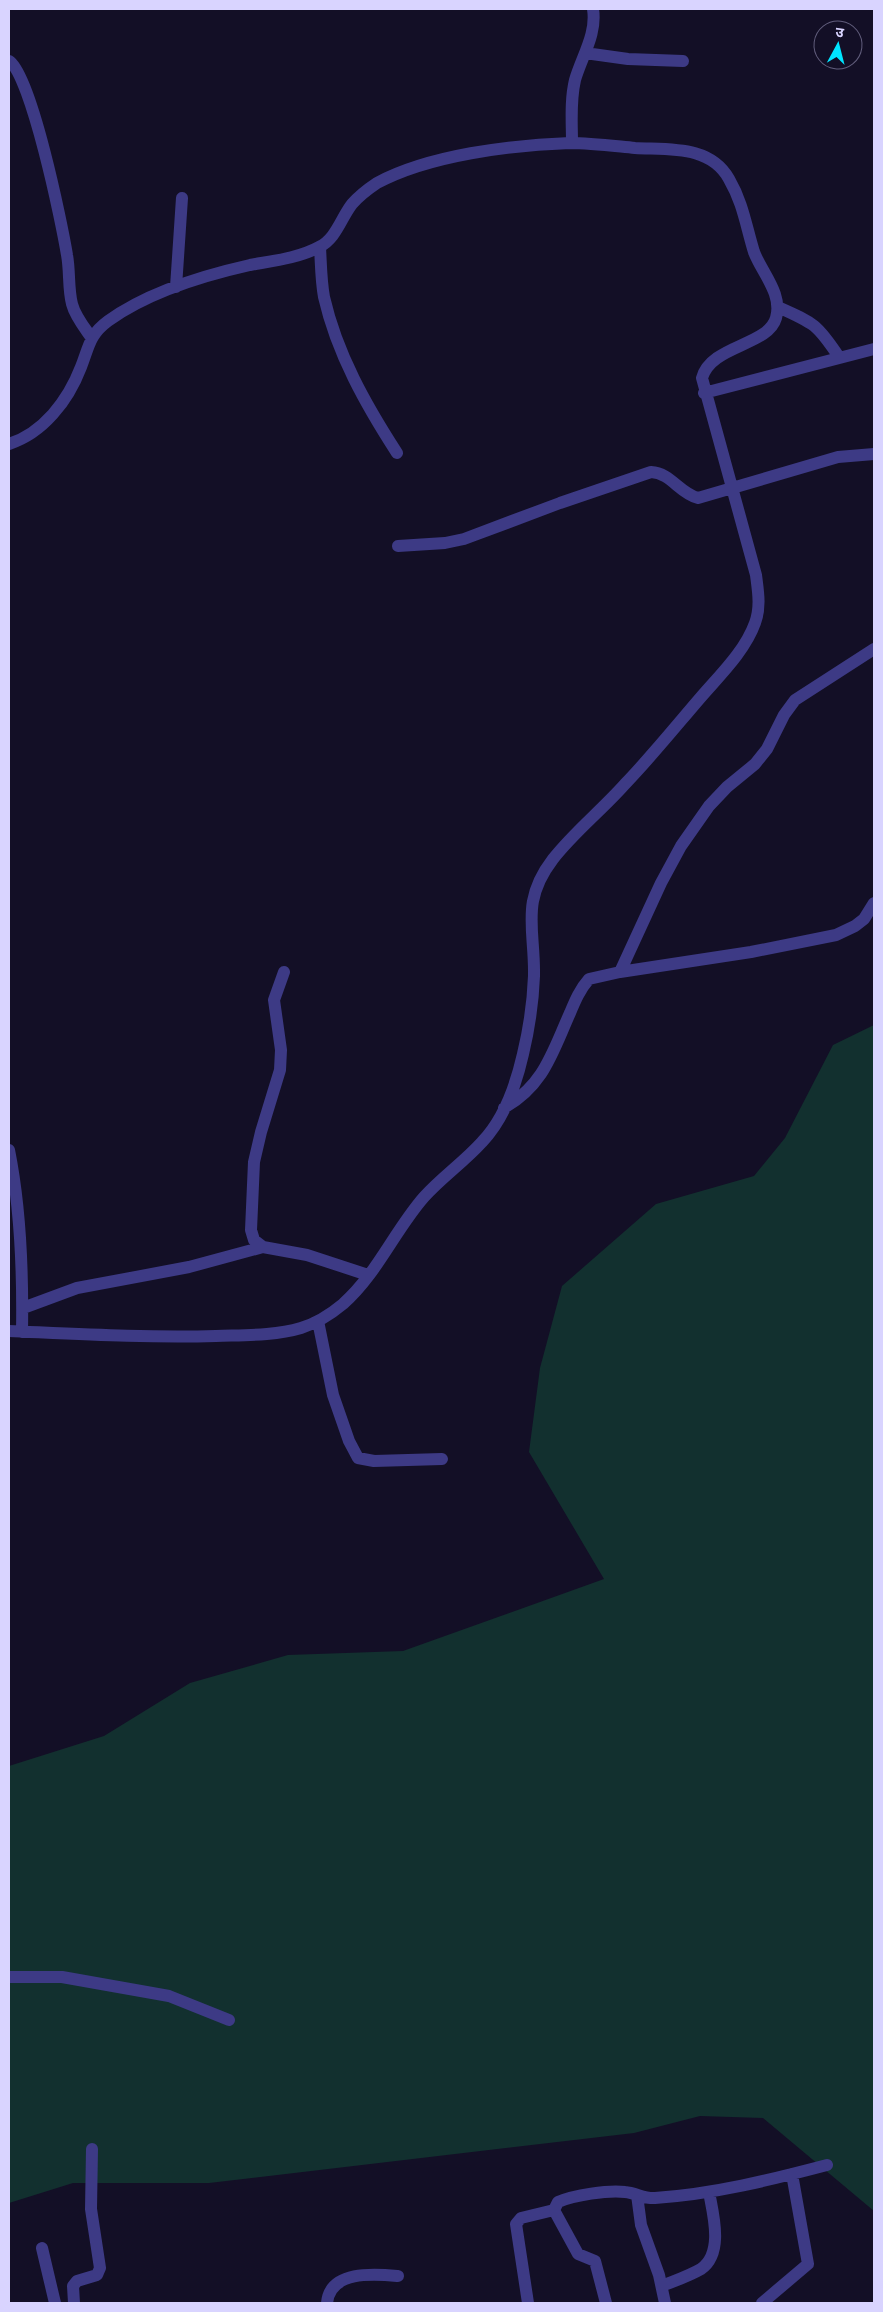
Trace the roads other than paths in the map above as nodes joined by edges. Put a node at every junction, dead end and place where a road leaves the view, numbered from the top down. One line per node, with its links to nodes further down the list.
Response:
1 (593, 9): 2 (street)
2 (585, 53): 4 (street); 5 (street)
3 (9, 61): 10 (street)
4 (684, 61)
5 (572, 143): 7 (street); 9 (street)
6 (182, 198): 8 (street)
7 (320, 247): 8 (street); 15 (street)
8 (176, 287): 10 (street)
9 (778, 307): 12 (street); 13 (street)
10 (90, 337): 14 (street)
11 (874, 349): 12 (street)
12 (839, 357): 13 (street)
13 (704, 393): 17 (street)
14 (9, 444)
15 (397, 453)
16 (874, 454): 17 (street)
17 (731, 488): 18 (street); 23 (street)
18 (398, 546)
19 (874, 649): 22 (street)
20 (874, 903): 22 (street)
21 (284, 972): 25 (street)
22 (620, 972): 23 (street)
23 (504, 1108): 26 (street)
24 (9, 1150): 27 (street)
25 (263, 1247): 26 (street); 27 (street)
26 (368, 1275): 28 (street)
27 (23, 1308): 30 (street)
28 (318, 1321): 30 (street); 31 (street)
29 (9, 1331): 30 (street)
30 (22, 1332)
31 (442, 1459)
32 (9, 1977): 33 (street)
33 (229, 2020)
34 (92, 2149): 44 (street)
35 (827, 2165): 36 (street)
36 (792, 2174): 37 (street); 49 (street)
37 (709, 2192): 38 (street); 42 (street)
38 (637, 2195): 39 (street); 42 (street)
39 (554, 2210): 46 (street); 47 (street)
40 (42, 2248): 43 (street)
41 (398, 2276): 45 (street)
42 (662, 2286): 48 (street)
43 (55, 2303)
44 (74, 2303)
45 (327, 2303)
46 (528, 2303)
47 (606, 2303)
48 (665, 2303)
49 (762, 2303)

